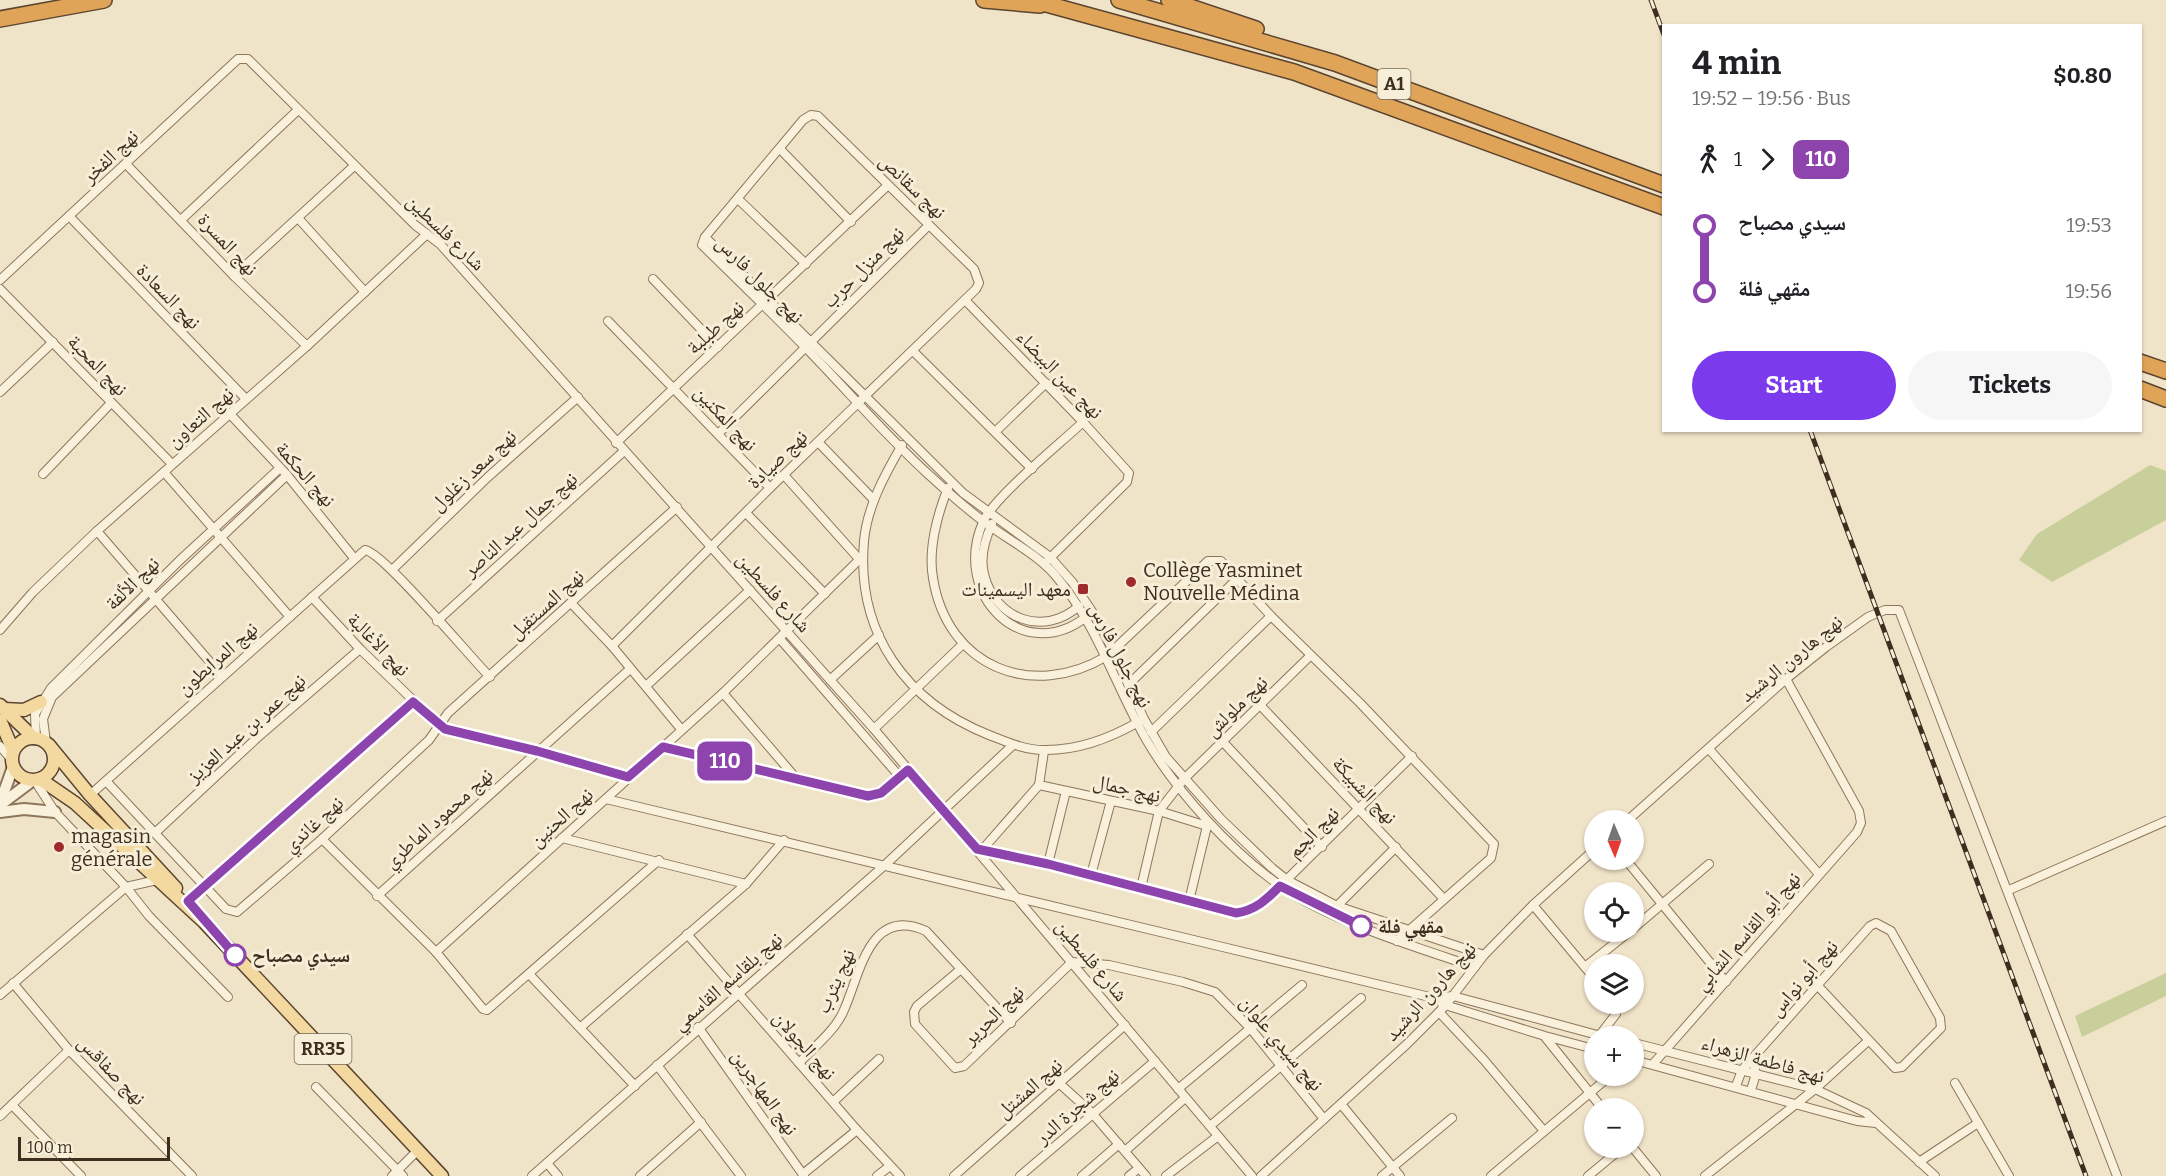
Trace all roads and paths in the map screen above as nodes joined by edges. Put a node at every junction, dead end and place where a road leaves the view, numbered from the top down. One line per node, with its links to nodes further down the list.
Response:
1 (104, 0): 7 (highway)
2 (984, 0): 6 (highway)
3 (1032, 0): 6 (highway, A1)
4 (1119, 0): 15 (highway, A1)
5 (1169, 0): 16 (highway)
6 (1060, 6): 19 (highway, A1)
7 (22, 15): 8 (highway); 9 (highway)
8 (0, 19)
9 (0, 24)
10 (243, 58): 11 (street, شارع فلسطين); 13 (street, نهج الفخر)
11 (298, 110): 14 (street, شارع فلسطين); 22 (street)
12 (780, 149): 17 (street, نهج سقانص); 18 (street); 23 (street)
13 (126, 164): 20 (street, نهج الفخر); 22 (street, نهج المسرة)
14 (354, 166): 21 (street); 25 (street, شارع فلسطين)
15 (1662, 182)
16 (1662, 182)
17 (888, 185): 23 (street, نهج طبلبة); 24 (street, نهج سقانص)
18 (738, 199): 26 (street); 27 (street)
19 (1662, 206)
20 (69, 216): 30 (street, نهج الفخر); 51 (street, نهج السعادة)
21 (298, 218): 28 (street); 33 (street)
22 (182, 219): 28 (street, نهج المسرة)
23 (851, 222): 27 (street, نهج طبلبة)
24 (929, 225): 31 (street, نهج سقانص); 39 (street, نهج منزل حرب)
25 (427, 234): 33 (street, نهج التعاون); 50 (street, شارع فلسطين)
26 (705, 237): 34 (street, نهج جلول فارس); 36 (street, نهج جلول فارس)
27 (806, 264): 34 (street, نهج طبلبة)
28 (234, 276): 40 (street, نهج المسرة)
29 (653, 279): 41 (street)
30 (0, 280)
31 (979, 283): 35 (street, نهج صيادة)
32 (0, 289): 38 (street, نهج المحبة)
33 (365, 292): 40 (street, نهج التعاون)
34 (769, 300): 36 (street, نهج طبلبة); 39 (street, نهج جلول فارس)
35 (965, 300): 42 (street, نهج صيادة); 45 (street, نهج عين البيضاء)
36 (762, 306): 39 (street, نهج جلول فارس); 41 (street, نهج طبلبة)
37 (608, 321): 46 (street, نهج المكنين)
38 (53, 342): 48 (street); 53 (street, نهج المحبة)
39 (808, 344): 49 (street, نهج جلول فارس); 54 (street, نهج جلول فارس); 58 (street, نهج منزل حرب)
40 (307, 346): 51 (street, نهج التعاون)
41 (718, 347): 46 (street, نهج طبلبة)
42 (914, 351): 49 (street, نهج صيادة); 57 (street)
43 (2142, 363): 44 (highway)
44 (2166, 371)
45 (1046, 383): 56 (street, نهج عين البيضاء); 57 (street)
46 (674, 387): 58 (street, نهج المكنين); 61 (street, نهج طبلبة)
47 (2142, 390): 52 (highway)
48 (0, 392)
49 (865, 396): 54 (street, نهج صيادة); 59 (street, نهج جلول فارس)
50 (578, 397): 61 (street, شارع فلسطين); 86 (street, نهج سعد زغلول)
51 (246, 399): 55 (street, نهج التعاون)
52 (2166, 399)
53 (111, 403): 64 (street, نهج المحبة); 68 (street)
54 (858, 403): 60 (street, نهج صيادة); 62 (street, نهج جلول فارس)
55 (230, 414): 64 (street, نهج التعاون); 65 (street, نهج الحكمة)
56 (1083, 422): 66 (street); 85 (street, نهج عين البيضاء)
57 (996, 431): 66 (street)
58 (718, 434): 72 (street, نهج المكنين)
59 (906, 438): 62 (street); 71 (street, نهج جلول فارس)
60 (818, 442): 70 (street, نهج صيادة); 74 (street)
61 (616, 443): 63 (street, شارع فلسطين)
62 (900, 448): 73 (street, نهج جلول فارس); 74 (street)
63 (624, 451): 75 (street, شارع فلسطين); 97 (street, نهج جمال عبد الناصر)
64 (172, 464): 67 (street, نهج التعاون)
65 (280, 468): 69 (street, نهج الحكمة); 79 (street, نهج الألفة)
66 (1032, 469): 77 (street)
67 (164, 472): 79 (street); 80 (street, نهج التعاون)
68 (43, 474)
69 (287, 475): 81 (street, نهج الألفة); 83 (street, نهج الحكمة)
70 (784, 475): 72 (street, نهج صيادة); 84 (street)
71 (951, 482): 73 (street); 77 (street, نهج جلول فارس)
72 (770, 488): 76 (street, نهج صيادة)
73 (947, 491): 78 (street, نهج جلول فارس); 102 (street)
74 (874, 500): 84 (street)
75 (677, 507): 82 (street, شارع فلسطين); 92 (street, نهج المستقبل)
76 (746, 513): 82 (street, نهج صيادة); 90 (street)
77 (991, 515): 78 (street); 85 (street, نهج جلول فارس)
78 (987, 524): 85 (street, نهج جلول فارس); 93 (street); 96 (street)
79 (215, 530): 81 (street); 89 (street, نهج الألفة)
80 (97, 531): 89 (street); 98 (street, نهج التعاون)
81 (220, 537): 89 (street, نهج الألفة); 95 (street)
82 (713, 548): 88 (street, شارع فلسطين); 103 (street, نهج صيادة)
83 (354, 558): 86 (street, نهج المرابطون); 91 (street, نهج المرابطون)
84 (861, 558): 90 (street, نهج الحنين); 100 (street)
85 (1048, 560): 93 (street, نهج جلول فارس); 105 (street, نهج جلول فارس)
86 (392, 570): 97 (street)
87 (1237, 579): 94 (street); 105 (street); 115 (street)
88 (750, 590): 99 (street, شارع فلسطين); 116 (street)
89 (153, 593): 106 (street, نهج الألفة); 109 (street, نهج الألفة); 111 (street)
90 (825, 594): 99 (street, نهج الحنين)
91 (312, 597): 95 (street, نهج المرابطون); 104 (street, نهج الأغالبة)
92 (571, 603): 103 (street); 112 (street, نهج المستقبل)
93 (1079, 606): 96 (street, نهج جلول فارس)
94 (1271, 616): 108 (street); 127 (street)
95 (290, 617): 111 (street, نهج المرابطون)
96 (1086, 617): 107 (street, نهج جلول فارس)
97 (437, 621): 112 (street)
98 (0, 630)
99 (787, 632): 101 (street, نهج الحنين); 114 (street, شارع فلسطين)
100 (879, 635): 114 (street); 117 (street)
101 (780, 639): 118 (street, نهج الحنين); 141 (street)
102 (963, 644): 107 (street); 117 (street)
103 (612, 646): 110 (street)
104 (360, 649): 120 (street, نهج الأغالبة); 160 (street, نهج عمر بن عبد العزيز)
105 (1113, 650): 107 (street); 115 (street, نهج جلول فارس)
106 (83, 654): 109 (street); 119 (street, نهج الألفة)
107 (1107, 656): 123 (street, نهج جلول فارس)
108 (1310, 656): 121 (street, نهج ملولش); 136 (street)
109 (90, 661): 128 (street, نهج الألفة)
110 (630, 669): 116 (street); 134 (street, نهج محمود الماطري)
111 (222, 675): 144 (street, نهج المرابطون)
112 (490, 677): 124 (street, نهج المستقبل)
113 (1786, 679): 133 (street, نهج هارون الرشيد); 173 (street, نهج أبو القاسم الشابي); 182 (street, نهج هارون الرشيد)
114 (830, 680): 126 (street, شارع فلسطين)
115 (1129, 684): 123 (street, نهج جلول فارس)
116 (646, 686): 125 (street)
117 (914, 690): 126 (street); 130 (street)
118 (723, 693): 125 (street, نهج الحنين); 140 (street)
119 (41, 702): 122 (main road); 128 (street, نهج الألفة)
120 (413, 702): 124 (street, نهج الأغالبة); 178 (street)
121 (1260, 705): 129 (street, نهج ملولش); 152 (street, نهج الشبيكة)
122 (1, 711): 128 (main road, RR35); 137 (main road)
123 (1141, 721): 127 (street, نهج جلول فارس); 135 (street); 146 (street, نهج جلول فارس)
124 (438, 726): 134 (street, نهج الأغالبة); 162 (street, نهج غاندي)
125 (681, 729): 132 (street, نهج الحنين)
126 (874, 729): 138 (street, شارع فلسطين)
127 (1151, 732): 142 (street, نهج جلول فارس)
128 (41, 741): 137 (main road); 143 (main road); 148 (main road, RR35)
129 (1223, 742): 142 (street, نهج ملولش); 164 (street)
130 (1013, 745): 135 (street); 154 (street, نهج بلقاسم القاسمي)
131 (0, 746): 137 (street)
132 (663, 747): 139 (street, نهج الحنين); 140 (street)
133 (1709, 749): 153 (street, نهج هارون الرشيد); 173 (street)
134 (537, 751): 139 (street, نهج الأغالبة); 183 (street, نهج محمود الماطري)
135 (1044, 751): 145 (street)
136 (1412, 756): 152 (street, نهج الجم); 185 (street)
137 (12, 759): 143 (main road, RR35); 151 (street)
138 (908, 770): 141 (street); 154 (street, شارع فلسطين)
139 (628, 777): 149 (street, نهج الحنين)
140 (795, 777): 141 (street)
141 (900, 777)
142 (1184, 779): 146 (street, نهج ملولش); 176 (street, نهج جلول فارس)
143 (36, 780): 151 (street); 157 (street); 175 (main road, RR35)
144 (106, 781): 148 (street, نهج المرابطون); 160 (street)
145 (1039, 784): 147 (street, نهج جمال); 166 (street)
146 (1178, 787): 155 (street, نهج ملولش); 159 (street, نهج جلول فارس)
147 (1066, 791): 150 (street, نهج جمال); 170 (street)
148 (90, 795): 186 (main road, RR35)
149 (606, 799): 161 (street, نهج الحنين); 163 (street)
150 (1111, 801): 155 (street, نهج جمال); 174 (street)
151 (0, 804)
152 (1360, 808): 164 (street, نهج الجم); 165 (street, نهج الشبيكة)
153 (1639, 810)
154 (944, 811): 166 (street, شارع فلسطين); 169 (street, نهج بلقاسم القاسمي)
155 (1159, 811): 159 (street, نهج جمال); 181 (street)
156 (0, 812): 157 (street)
157 (55, 812): 179 (street)
158 (2166, 821): 182 (street)
159 (1208, 823): 180 (street, نهج جلول فارس); 187 (street)
160 (156, 832): 178 (street)
161 (562, 838): 168 (street); 197 (street, نهج الحنين)
162 (322, 839): 178 (street, نهج غاندي); 183 (street)
163 (784, 840): 169 (street); 177 (street)
164 (1322, 847): 176 (street, نهج الجم)
165 (1396, 847): 185 (street, نهج الشبيكة); 190 (street)
166 (980, 850): 170 (street, نهج الجم); 184 (street, شارع فلسطين)
167 (1584, 859): 188 (street, نهج هارون الرشيد)
168 (659, 860): 177 (street); 204 (street)
169 (886, 864): 184 (street); 209 (street, نهج بلقاسم القاسمي)
170 (1048, 864): 174 (street, نهج الجم)
171 (1709, 864): 189 (street)
172 (1634, 870): 189 (street)
173 (1818, 873): 205 (street, نهج أبو القاسم الشابي)
174 (1091, 875): 181 (street, نهج الجم)
175 (157, 880): 179 (street); 192 (main road, RR35)
176 (1287, 880): 180 (street, نهج الجم); 190 (street, نهج جلول فارس)
177 (746, 884): 194 (street)
178 (205, 885): 186 (street)
179 (126, 886): 206 (street); 212 (street)
180 (1280, 886): 187 (street, نهج الجم); 195 (street, نهج جلول فارس)
181 (1142, 888): 187 (street, نهج الجم)
182 (2009, 890): 302 (street)
183 (377, 896): 197 (street)
184 (1017, 898): 200 (street, شارع فلسطين); 214 (street)
185 (1443, 898): 193 (street)
186 (188, 901): 192 (main road, RR35)
187 (1189, 901)
188 (1533, 904): 199 (street, نهج هارون الرشيد); 201 (street)
189 (1663, 904): 191 (street); 205 (street)
190 (1337, 906): 193 (street, نهج جلول فارس)
191 (1644, 920)
192 (204, 922): 266 (main road, RR35)
193 (1407, 931): 195 (street); 199 (street, نهج جلول فارس)
194 (687, 934): 209 (street, نهج الجولان); 218 (street)
195 (1397, 941): 202 (street, نهج جلول فارس)
196 (1616, 942): 198 (street)
197 (435, 952): 204 (street)
198 (1601, 954)
199 (1484, 955): 202 (street, نهج هارون الرشيد)
200 (1072, 962): 216 (street, نهج الحرير); 217 (street, شارع فلسطين); 220 (street, نهج سيدي علوان)
201 (1584, 966)
202 (1475, 967): 211 (street, نهج هارون الرشيد)
203 (961, 969): 216 (street, نهج يثرب); 216 (street, نهج الحرير); 232 (street, نهج يثرب)
204 (529, 974): 218 (street)
205 (1726, 982): 227 (street, نهج أبو القاسم الشابي)
206 (14, 983): 210 (street); 226 (street, نهج صفاقس)
207 (1302, 985): 220 (street)
208 (1818, 986): 223 (street); 223 (street, نهج أبو نواس); 230 (street, نهج أبو نواس)
209 (738, 993): 219 (street, نهج بلقاسم القاسمي); 232 (street, نهج الجولان)
210 (0, 995)
211 (1453, 996): 214 (street); 215 (street, نهج هارون الرشيد); 221 (street)
212 (228, 997)
213 (1360, 998): 235 (street)
214 (1434, 998): 215 (street)
215 (1442, 1009): 222 (street); 252 (street, نهج هارون الرشيد); 263 (street)
216 (1011, 1023)
217 (1125, 1025): 229 (street, شارع فلسطين); 239 (street, نهج المشتل)
218 (581, 1027): 240 (street)
219 (698, 1027): 234 (street, نهج بلقاسم القاسمي); 276 (street, نهج المهاجرين)
220 (1251, 1029): 235 (street, نهج سيدي علوان); 244 (street)
221 (1584, 1032)
222 (1545, 1036): 224 (street); 247 (street)
223 (1868, 1041): 245 (street)
224 (1584, 1044)
225 (1644, 1045): 227 (street, نهج فاطمة الزهراء)
226 (69, 1050): 253 (street); 278 (street, نهج صفاقس)
227 (1665, 1050): 233 (street, نهج أبو القاسم الشابي); 236 (street, نهج فاطمة الزهراء)
228 (879, 1059): 250 (street)
229 (1155, 1061): 244 (street, شارع فلسطين); 254 (street, نهج شجرة الدر)
230 (1753, 1061): 236 (street, نهج أبو نواس); 237 (street)
231 (1644, 1062): 233 (street, نهج فاطمة الزهراء)
232 (799, 1063): 250 (street, نهج الجولان)
233 (1653, 1064): 242 (street, نهج فاطمة الزهراء)
234 (657, 1065): 240 (street, نهج بلقاسم القاسمي); 258 (street)
235 (1282, 1066): 257 (street, نهج سيدي علوان); 261 (street)
236 (1742, 1070): 237 (street, نهج فاطمة الزهراء); 242 (street)
237 (1756, 1074): 245 (street, نهج فاطمة الزهراء); 246 (street)
238 (1955, 1083): 260 (street)
239 (1059, 1084): 254 (street); 286 (street, نهج المشتل)
240 (635, 1086): 271 (street, نهج بلقاسم القاسمي)
241 (1598, 1086): 247 (street)
242 (1736, 1086): 246 (street, نهج فاطمة الزهراء)
243 (316, 1087): 275 (street)
244 (1178, 1089): 248 (street, شارع فلسطين)
245 (1815, 1089): 251 (street); 259 (street, نهج فاطمة الزهراء)
246 (1751, 1090): 251 (street, نهج فاطمة الزهراء)
247 (1590, 1093): 249 (street); 263 (street)
248 (1185, 1098): 261 (street, شارع فلسطين); 267 (street)
249 (1594, 1098)
250 (833, 1102): 262 (street, نهج الجولان)
251 (1797, 1103): 259 (street, نهج فاطمة الزهراء); 299 (street)
252 (1341, 1104): 257 (street, نهج هارون الرشيد); 273 (street)
253 (12, 1105): 255 (street); 277 (street)
254 (1092, 1113): 265 (street); 287 (street, نهج شجرة الدر)
255 (0, 1116)
256 (1452, 1118): 273 (street)
257 (1324, 1119): 293 (street, نهج هارون الرشيد)
258 (701, 1122): 282 (street); 283 (street)
259 (1876, 1123): 270 (street, نهج فاطمة الزهراء)
260 (1978, 1123): 270 (street); 301 (street)
261 (1210, 1126): 264 (street, شارع فلسطين)
262 (857, 1130): 272 (street, نهج الجولان); 276 (street)
263 (1544, 1131): 296 (street)
264 (1218, 1136): 291 (street); 292 (street, شارع فلسطين)
265 (1119, 1144): 267 (street); 288 (street)
266 (419, 1149): 275 (street); 279 (main road, RR35)
267 (1125, 1151): 274 (street)
268 (1610, 1158): 297 (street)
269 (1641, 1158): 298 (street)
270 (1919, 1162): 300 (street, نهج فاطمة الزهراء)
271 (548, 1163): 280 (street, نهج بلقاسم القاسمي); 281 (street)
272 (890, 1166): 284 (street); 285 (street, نهج الجولان)
273 (1393, 1167): 294 (street); 295 (street)
274 (1139, 1168): 289 (street); 290 (street)
275 (397, 1174)
276 (804, 1175)
277 (81, 1176)
278 (192, 1176)
279 (442, 1176)
280 (532, 1176)
281 (558, 1176)
282 (640, 1176)
283 (741, 1176)
284 (877, 1176)
285 (900, 1176)
286 (954, 1176)
287 (1020, 1176)
288 (1082, 1176)
289 (1129, 1176)
290 (1146, 1176)
291 (1166, 1176)
292 (1252, 1176)
293 (1260, 1176)
294 (1382, 1176)
295 (1400, 1176)
296 (1491, 1176)
297 (1588, 1176)
298 (1656, 1176)
299 (1705, 1176)
300 (1935, 1176)
301 (2009, 1176)
302 (2117, 1176)

